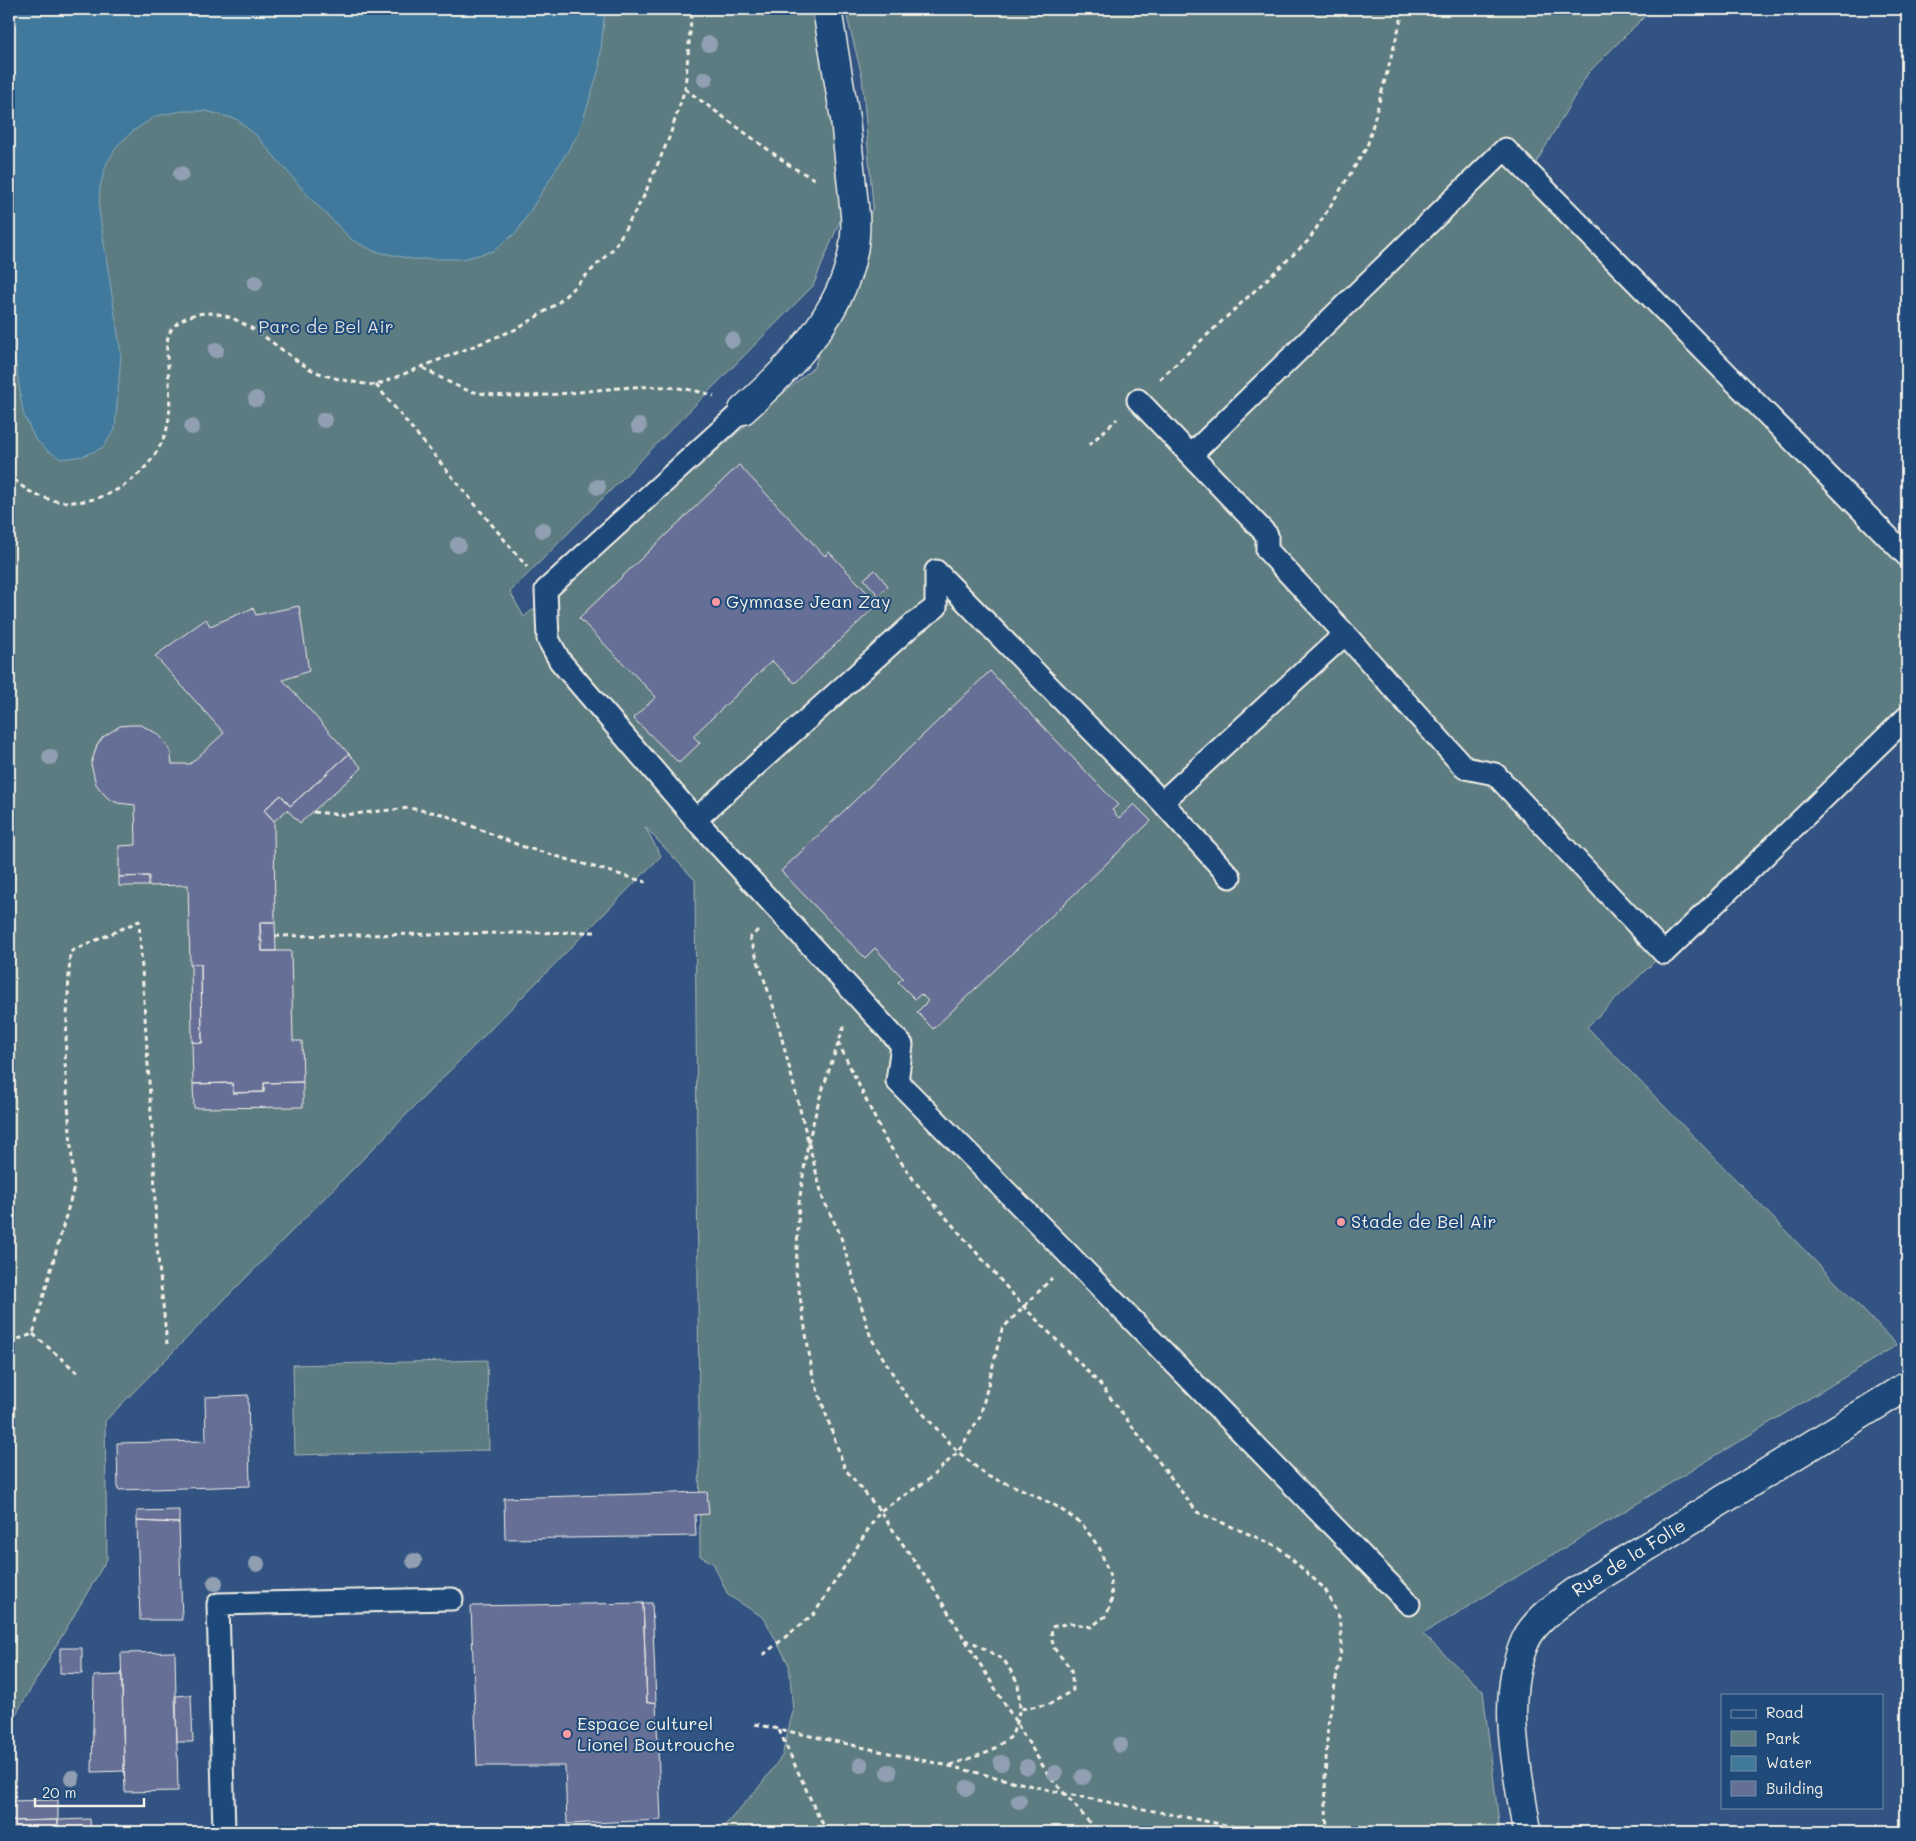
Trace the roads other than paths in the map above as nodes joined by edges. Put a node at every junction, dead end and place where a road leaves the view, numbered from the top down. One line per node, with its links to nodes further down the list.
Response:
1 (827, 9): 3 (street)
2 (1138, 400): 4 (lane)
3 (743, 410): 9 (lane)
4 (1191, 455): 5 (lane); 6 (lane)
5 (1907, 556)
6 (1345, 634): 7 (lane); 8 (lane)
7 (1907, 717)
8 (1162, 802): 9 (lane); 10 (lane)
9 (695, 820): 13 (lane)
10 (1230, 877)
11 (1907, 1386): 15 (street, Rue de la Folie)
12 (452, 1599): 14 (lane)
13 (1409, 1604)
14 (224, 1832)
15 (1527, 1832)

